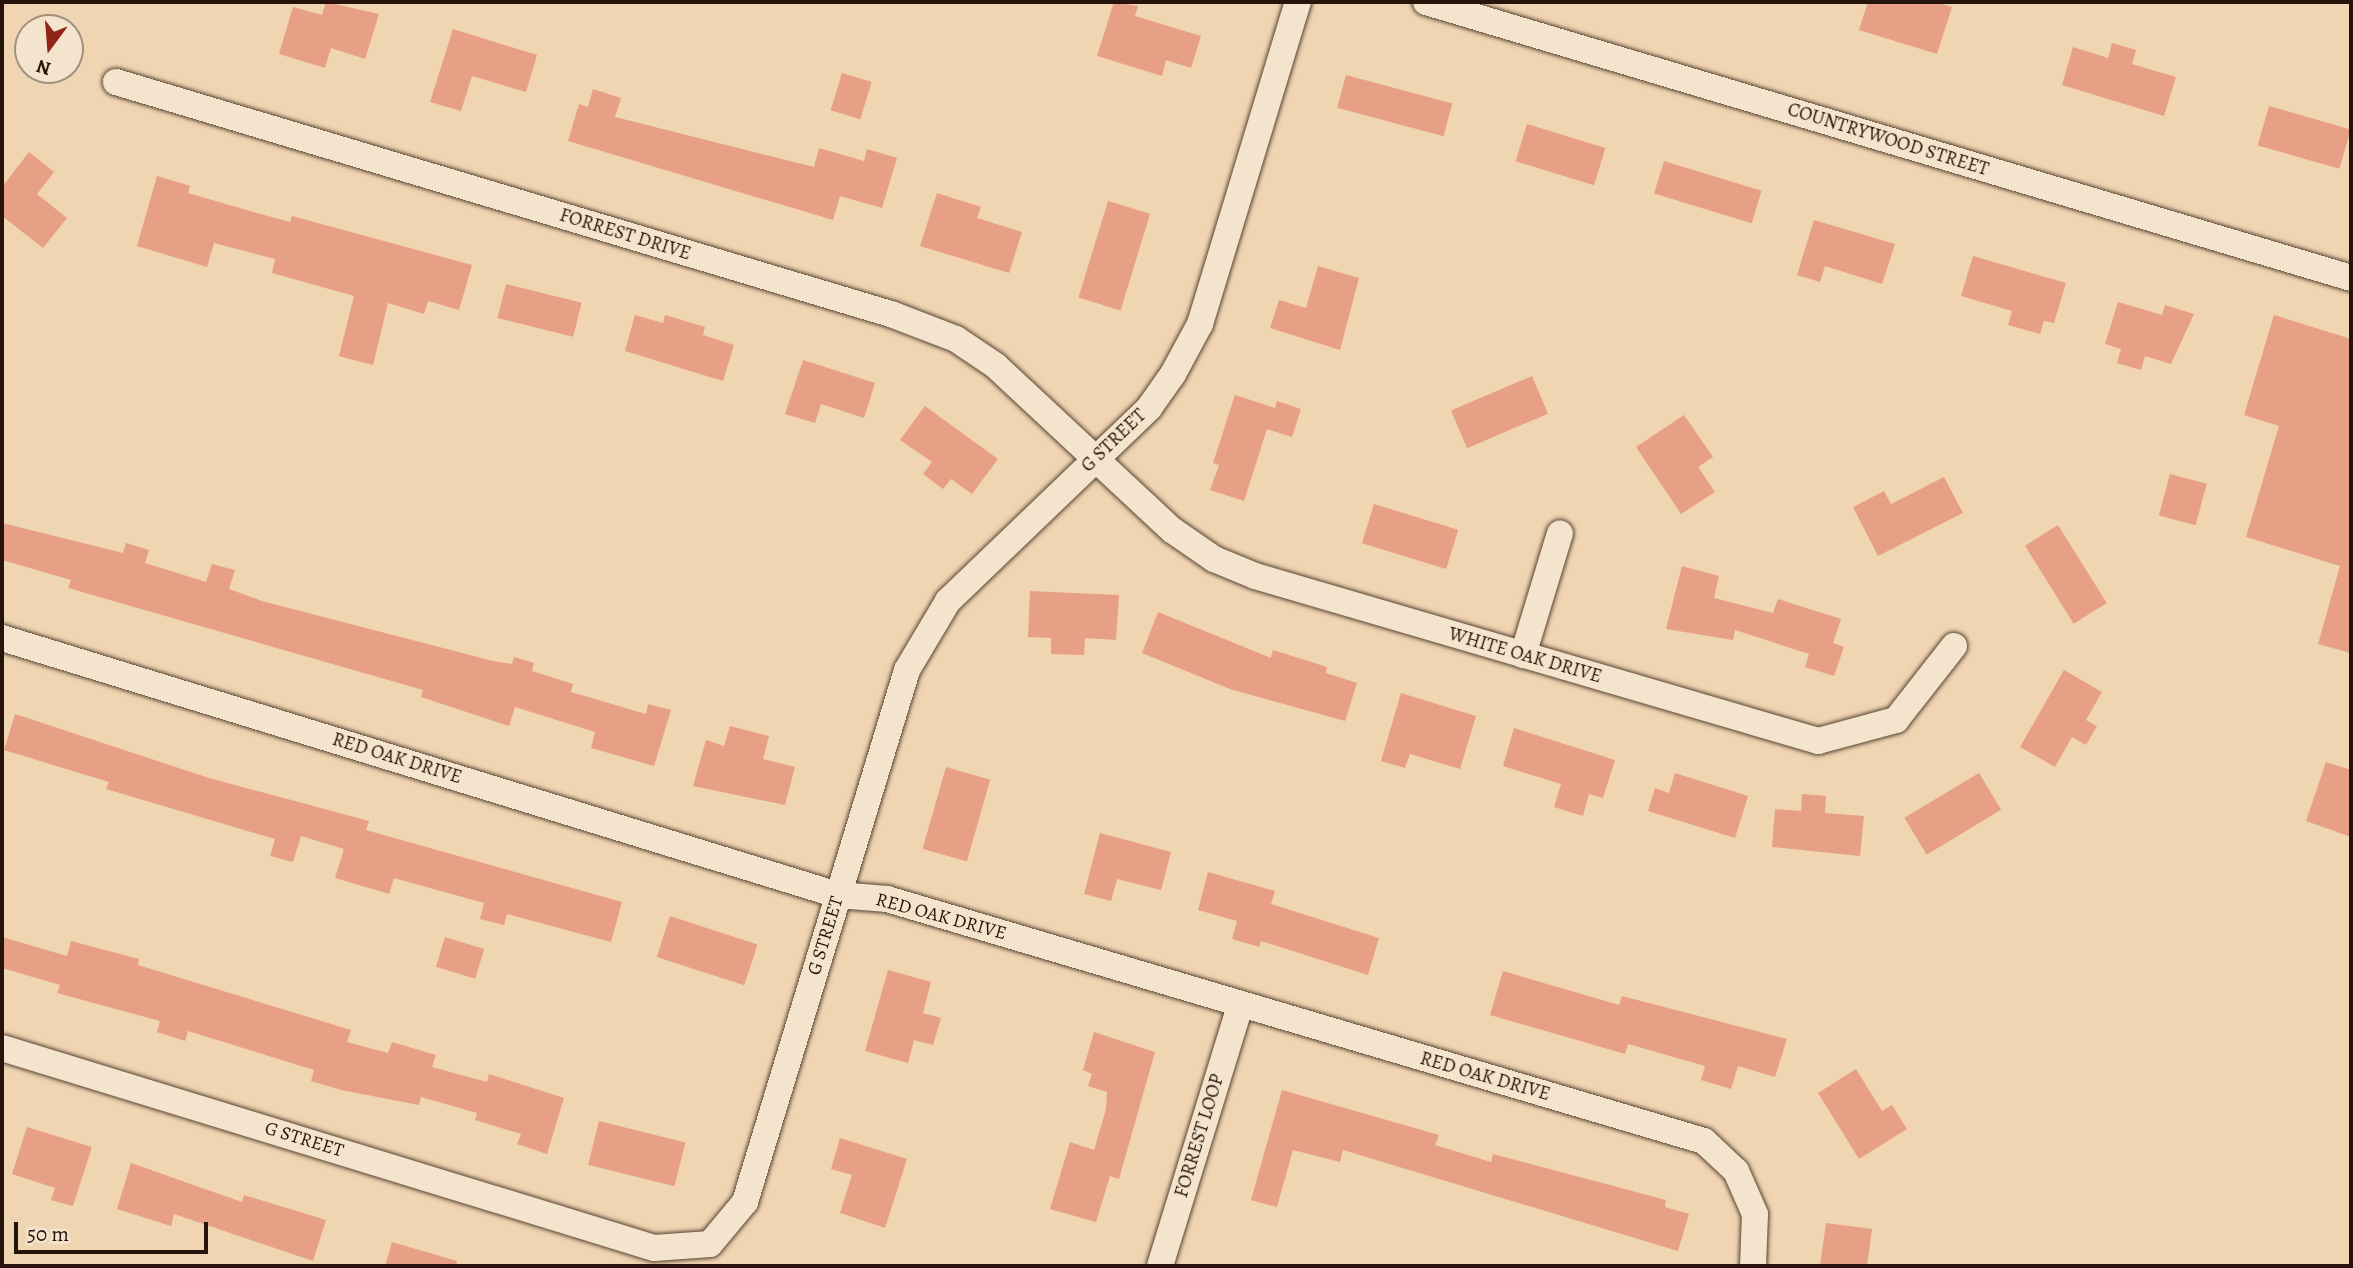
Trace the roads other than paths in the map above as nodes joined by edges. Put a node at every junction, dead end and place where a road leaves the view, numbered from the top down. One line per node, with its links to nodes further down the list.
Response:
1 (1298, 2): 5 (street, G STREET)
2 (1426, 2): 4 (street, COUNTRYWOOD STREET)
3 (116, 82): 5 (street, FORREST DRIVE)
4 (2351, 278)
5 (1095, 461): 9 (street, WHITE OAK DRIVE); 10 (street, G STREET)
6 (1560, 533): 9 (street)
7 (2, 638): 10 (street, RED OAK DRIVE)
8 (1954, 646): 9 (street, WHITE OAK DRIVE)
9 (1522, 655)
10 (838, 895): 11 (street, RED OAK DRIVE); 12 (street, G STREET)
11 (1240, 1006): 13 (street, FORREST LOOP); 14 (street, RED OAK DRIVE)
12 (2, 1048)
13 (1160, 1266)
14 (1753, 1266)

